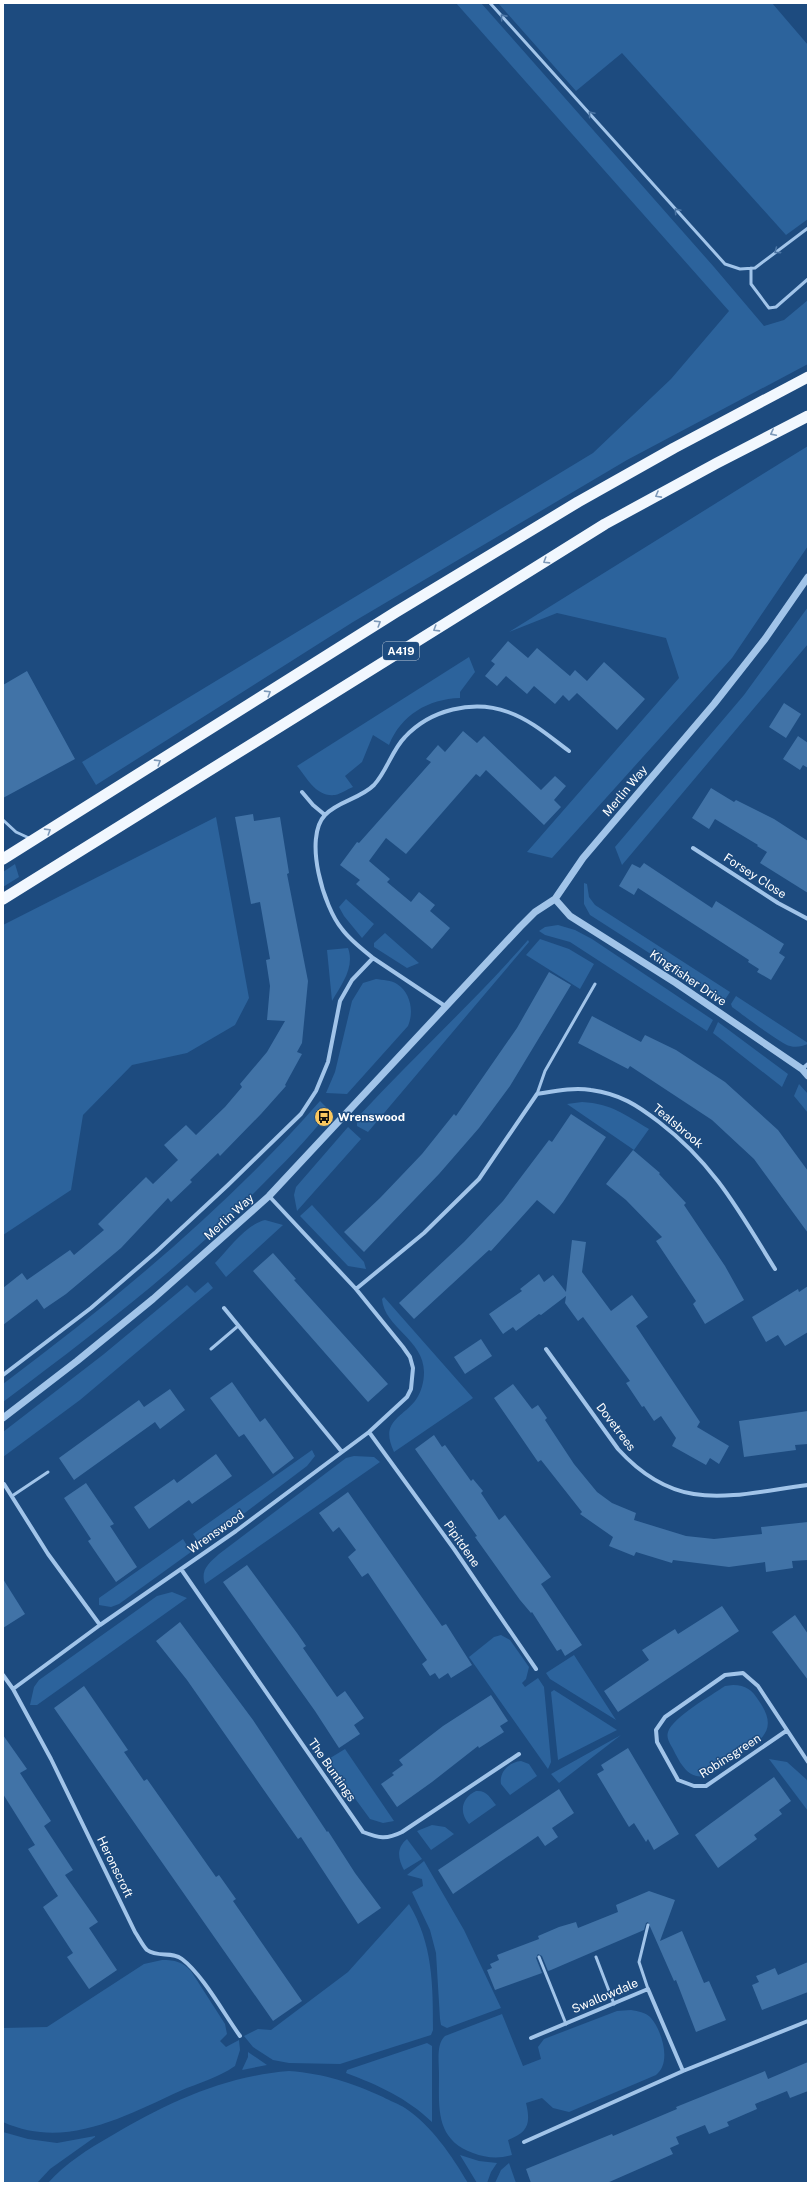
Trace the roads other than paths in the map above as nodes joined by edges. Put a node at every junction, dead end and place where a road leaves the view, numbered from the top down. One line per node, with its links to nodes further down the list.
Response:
1 (490, 3): 3 (lane, one-way to 1)
2 (808, 228): 3 (lane, one-way to 3)
3 (751, 268): 4 (lane)
4 (808, 279)
5 (808, 377): 12 (highway, one-way to 5)
6 (808, 416): 15 (highway, A419, one-way to 15)
7 (808, 577): 16 (street, Merlin Way)
8 (569, 751): 10 (street)
9 (302, 792): 10 (street)
10 (325, 815): 18 (street)
11 (3, 820): 12 (lane)
12 (33, 840): 14 (highway)
13 (693, 848): 17 (street, Forsey Close)
14 (3, 859)
15 (3, 899)
16 (555, 899): 20 (street, Merlin Way); 22 (street, Kingfisher Drive)
17 (808, 919)
18 (373, 958): 20 (street); 32 (street, Merlin Way)
19 (596, 984): 24 (lane)
20 (445, 1006): 25 (street, Merlin Way)
21 (808, 1064): 22 (street)
22 (802, 1069): 23 (street, Kingfisher Drive)
23 (808, 1076)
24 (537, 1094): 26 (street, Tealsbrook); 27 (street)
25 (269, 1196): 27 (street, Wrenswood); 33 (street, Merlin Way)
26 (775, 1269)
27 (356, 1289): 34 (street, Wrenswood)
28 (224, 1308): 29 (street)
29 (238, 1326): 30 (lane); 35 (street)
30 (211, 1349)
31 (546, 1349): 38 (street, Dovetrees)
32 (3, 1374)
33 (3, 1418)
34 (369, 1432): 35 (street, Wrenswood); 42 (street, Pipitdene)
35 (342, 1452): 40 (street, Wrenswood)
36 (48, 1472): 39 (lane)
37 (4, 1484): 39 (street)
38 (808, 1485)
39 (12, 1496): 41 (street)
40 (181, 1569): 41 (street, Wrenswood); 46 (street, The Buntings)
41 (100, 1626): 44 (street, Wrenswood)
42 (536, 1668)
43 (3, 1675): 44 (street, Heronscroft)
44 (13, 1689): 55 (street, Heronscroft)
45 (786, 1731): 45 (street, Robinsgreen); 47 (street, Robinsgreen)
46 (519, 1754)
47 (808, 1762)
48 (648, 1925): 51 (lane)
49 (596, 1957): 52 (lane)
50 (539, 1958): 54 (lane)
51 (648, 1989): 52 (street, Swallowdale); 57 (street, Swallowdale)
52 (614, 2004): 54 (street, Swallowdale)
53 (808, 2021): 57 (street)
54 (566, 2024): 56 (street, Swallowdale)
55 (240, 2036)
56 (531, 2038)
57 (683, 2071): 58 (street)
58 (524, 2142)

